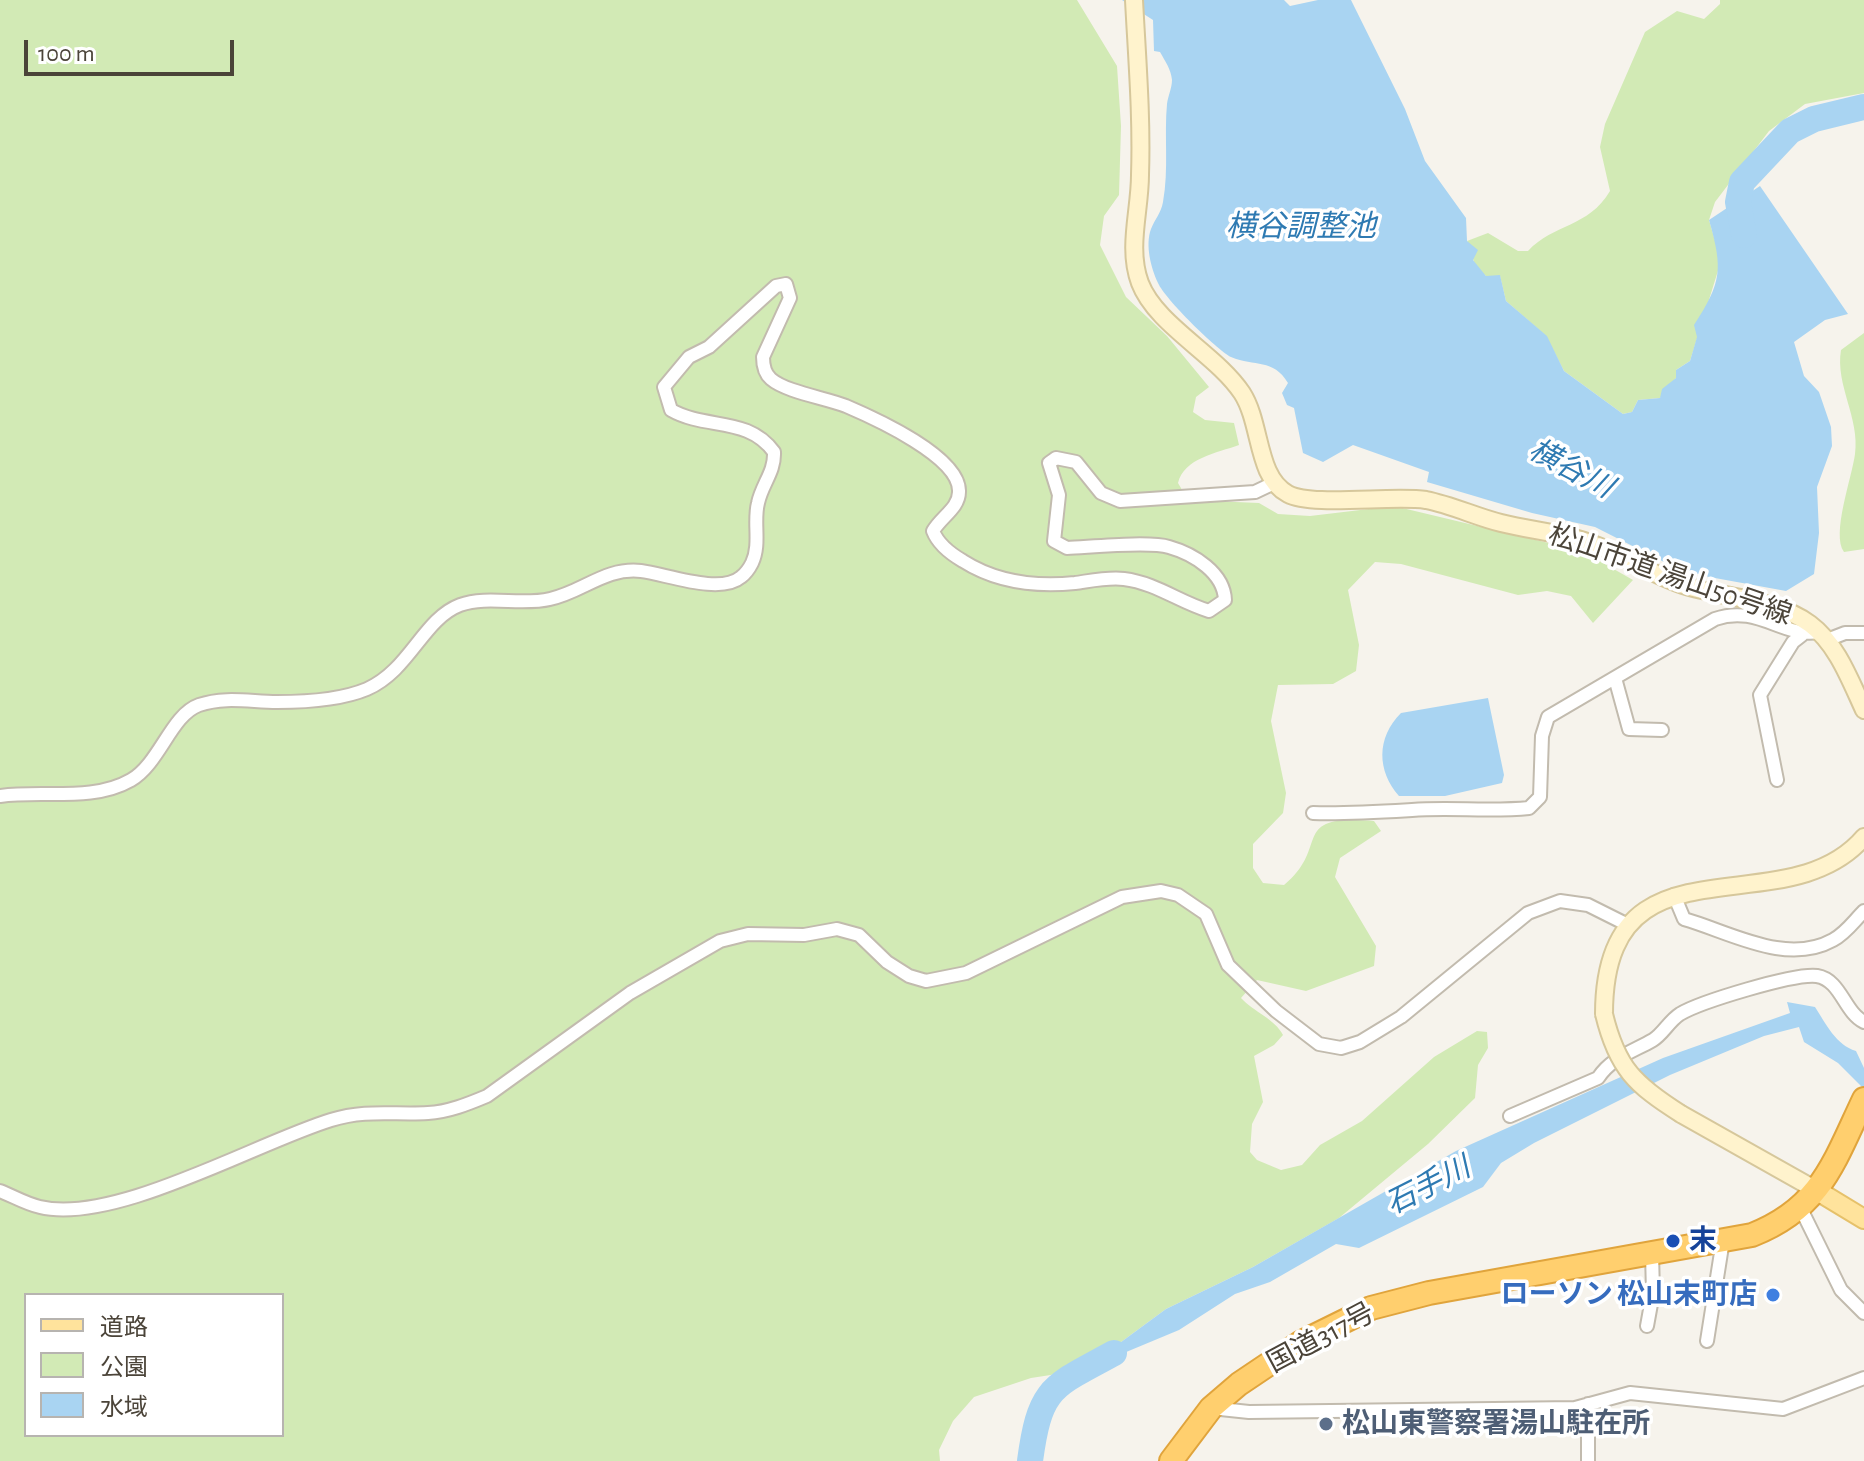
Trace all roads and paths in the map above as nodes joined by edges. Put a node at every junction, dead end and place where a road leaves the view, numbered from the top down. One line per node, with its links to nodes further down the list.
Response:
1 (1134, 8): 2 (street)
2 (1274, 483): 4 (street, 松山市道 湯山50号線); 9 (street)
3 (1864, 633): 4 (street, 松山市道 湯山50号線)
4 (1816, 636): 5 (street); 6 (street); 8 (street)
5 (1615, 678): 7 (street); 10 (street)
6 (1864, 710)
7 (1662, 730)
8 (1777, 780)
9 (0, 796)
10 (1313, 813)
11 (1864, 837): 12 (street)
12 (1674, 895): 13 (street); 14 (street)
13 (1864, 911)
14 (1630, 926): 18 (street, bridge); 19 (street)
15 (1864, 1022): 17 (street)
16 (1864, 1099): 18 (highway, 国道317号)
17 (1510, 1116)
18 (1816, 1190): 20 (highway, 国道317号); 21 (main road)
19 (0, 1191)
20 (1801, 1209): 22 (highway, 国道317号); 24 (street)
21 (1864, 1219)
22 (1723, 1240): 23 (highway, 国道317号); 26 (street)
23 (1652, 1253): 25 (street); 29 (highway, 国道317号)
24 (1864, 1313)
25 (1647, 1326)
26 (1707, 1341)
27 (1864, 1378): 28 (street)
28 (1588, 1404): 29 (street); 31 (street)
29 (1211, 1408): 30 (highway, 国道317号)
30 (1171, 1461)
31 (1588, 1461)

